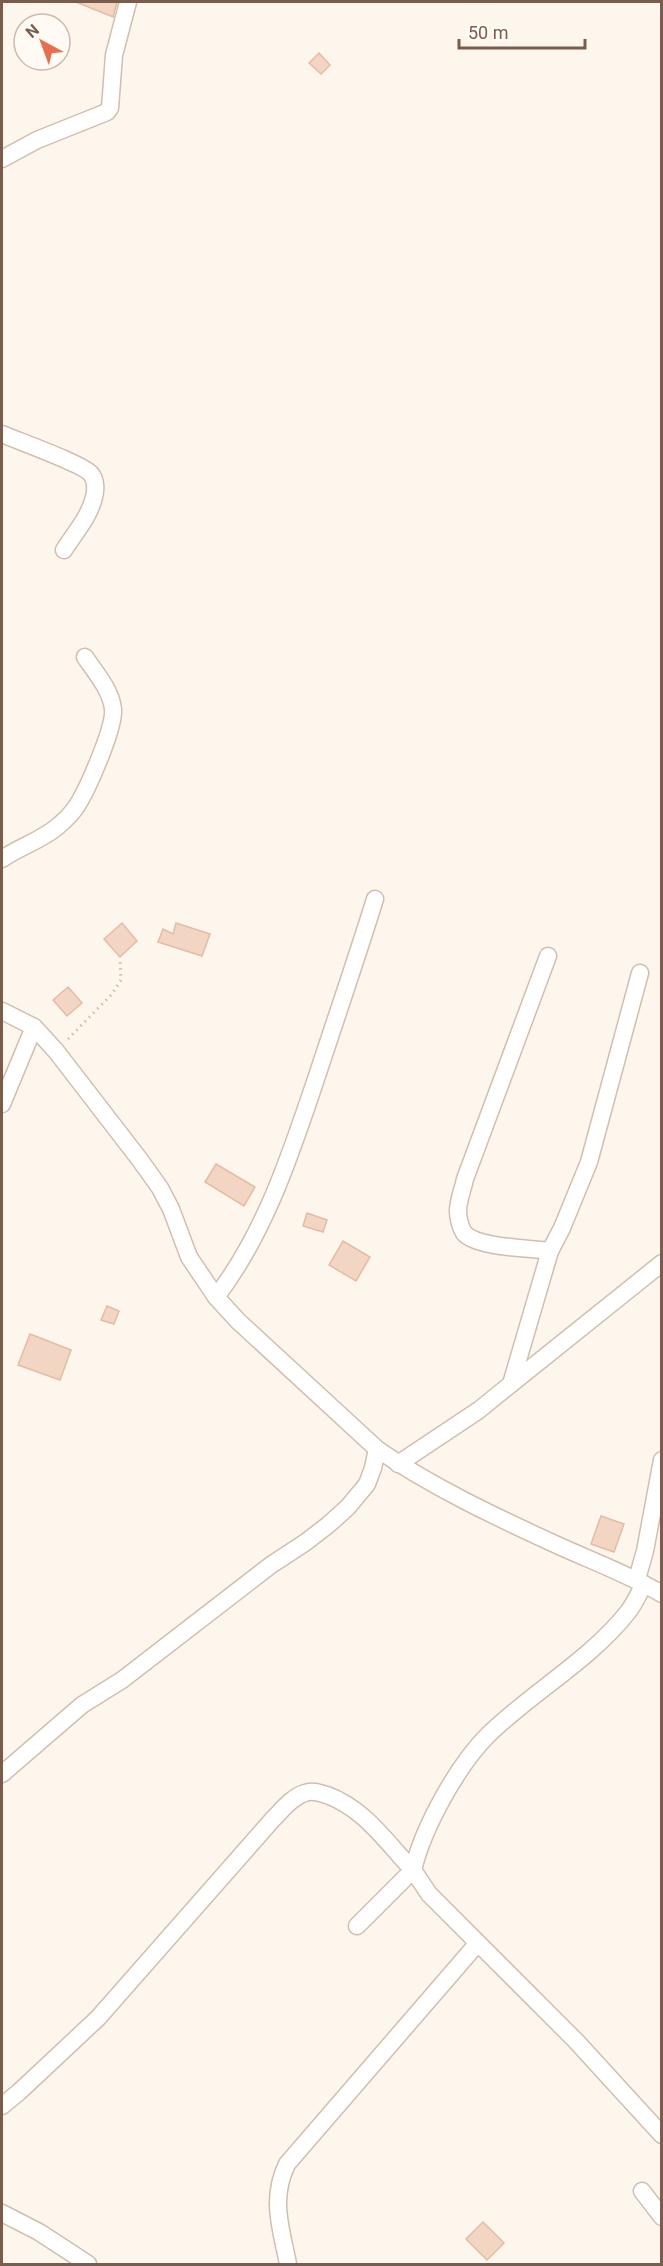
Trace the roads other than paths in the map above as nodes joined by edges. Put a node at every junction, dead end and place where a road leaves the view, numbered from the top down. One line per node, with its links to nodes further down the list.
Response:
1 (128, 2): 2 (street)
2 (2, 159)
3 (2, 434): 4 (street)
4 (64, 550)
5 (85, 657): 6 (street)
6 (2, 859)
7 (375, 899): 15 (street)
8 (548, 956): 13 (street)
9 (640, 973): 13 (street)
10 (2, 1011): 11 (street)
11 (34, 1027): 12 (street); 15 (street)
12 (2, 1104)
13 (550, 1251): 16 (street)
14 (662, 1263): 16 (street)
15 (216, 1297): 17 (street)
16 (512, 1384): 19 (street)
17 (377, 1449): 19 (street); 22 (street)
18 (662, 1460): 20 (street)
19 (398, 1464): 20 (street)
20 (640, 1581): 21 (street); 23 (street)
21 (662, 1594)
22 (2, 1774)
23 (413, 1870): 24 (street); 25 (street); 26 (street)
24 (357, 1926)
25 (477, 1944): 27 (street); 32 (street)
26 (2, 2106)
27 (662, 2136)
28 (642, 2191): 30 (street)
29 (2, 2213): 31 (street)
30 (662, 2217)
31 (88, 2265)
32 (288, 2265)

